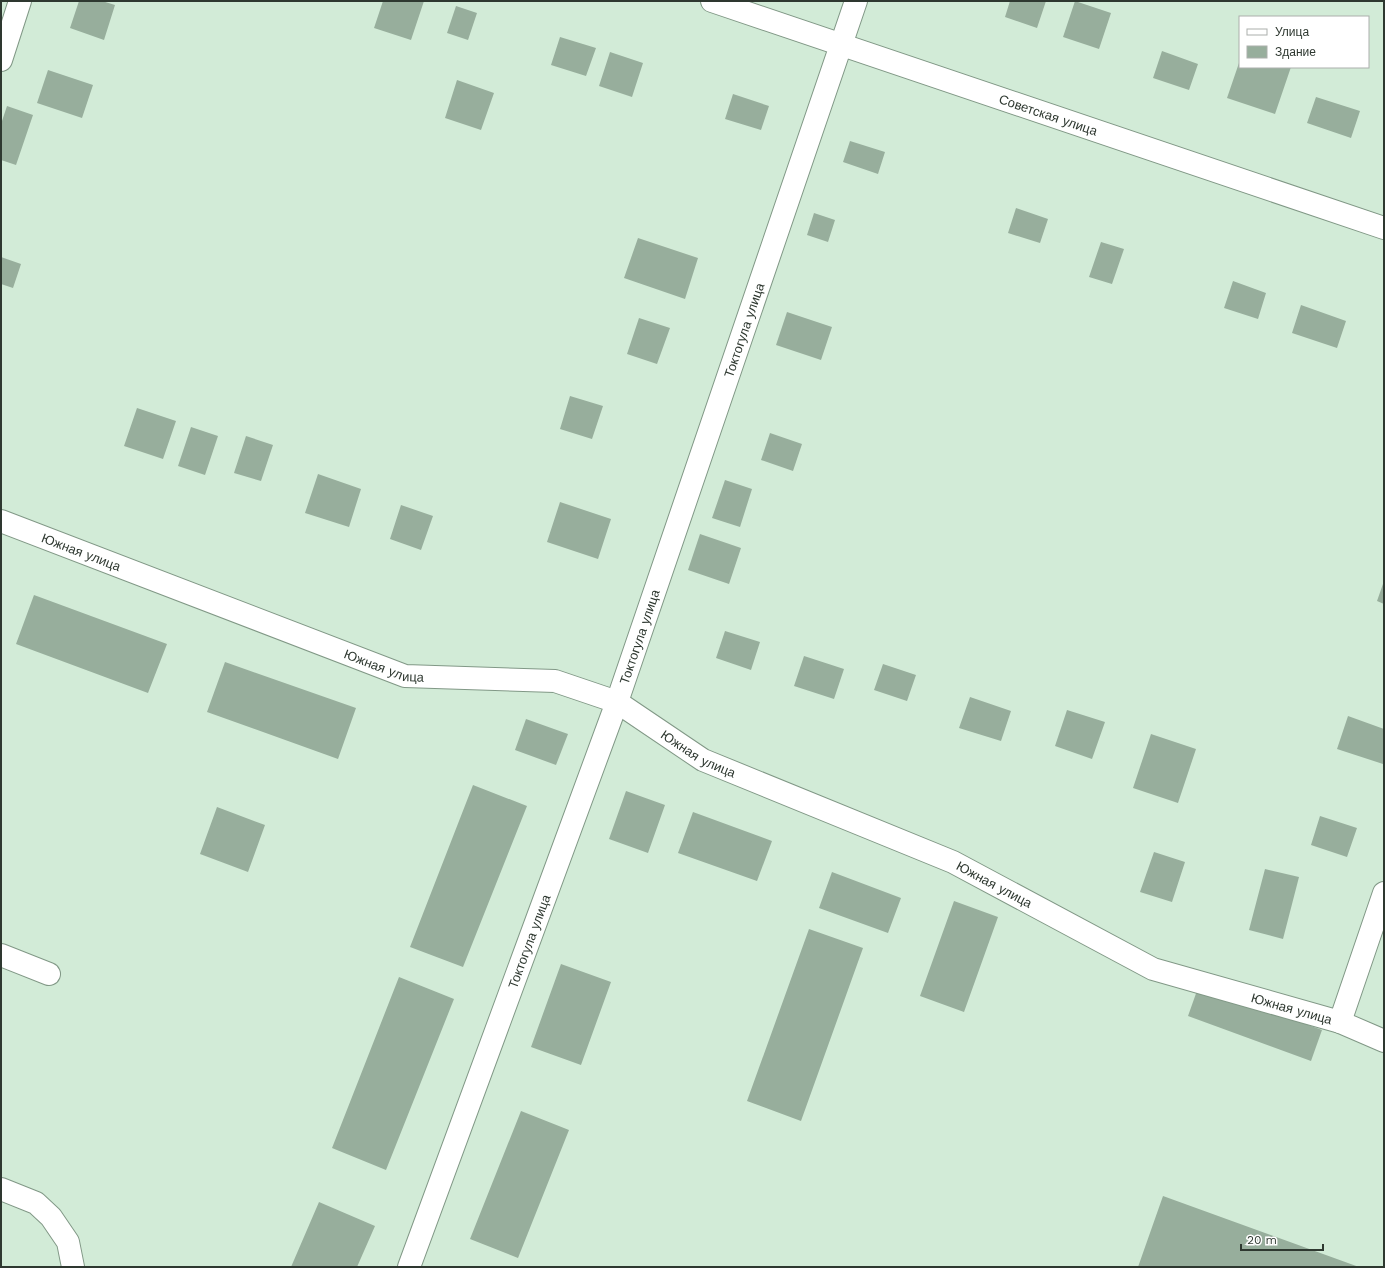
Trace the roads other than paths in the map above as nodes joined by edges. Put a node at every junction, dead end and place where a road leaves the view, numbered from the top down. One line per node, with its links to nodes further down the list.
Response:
1 (20, 1): 5 (street)
2 (712, 1): 4 (street, Советская улица)
3 (856, 1): 4 (street, Токтогула улица)
4 (840, 45): 6 (street, Советская улица); 8 (street, Токтогула улица)
5 (1, 60)
6 (1384, 228)
7 (1, 521): 8 (street, Южная улица)
8 (617, 702): 12 (street, Южная улица); 16 (street, Токтогула улица)
9 (1384, 893): 12 (street)
10 (1, 955): 11 (street)
11 (49, 974)
12 (1340, 1022): 13 (street, Южная улица)
13 (1384, 1041)
14 (1, 1189): 15 (street)
15 (73, 1267)
16 (409, 1267)

